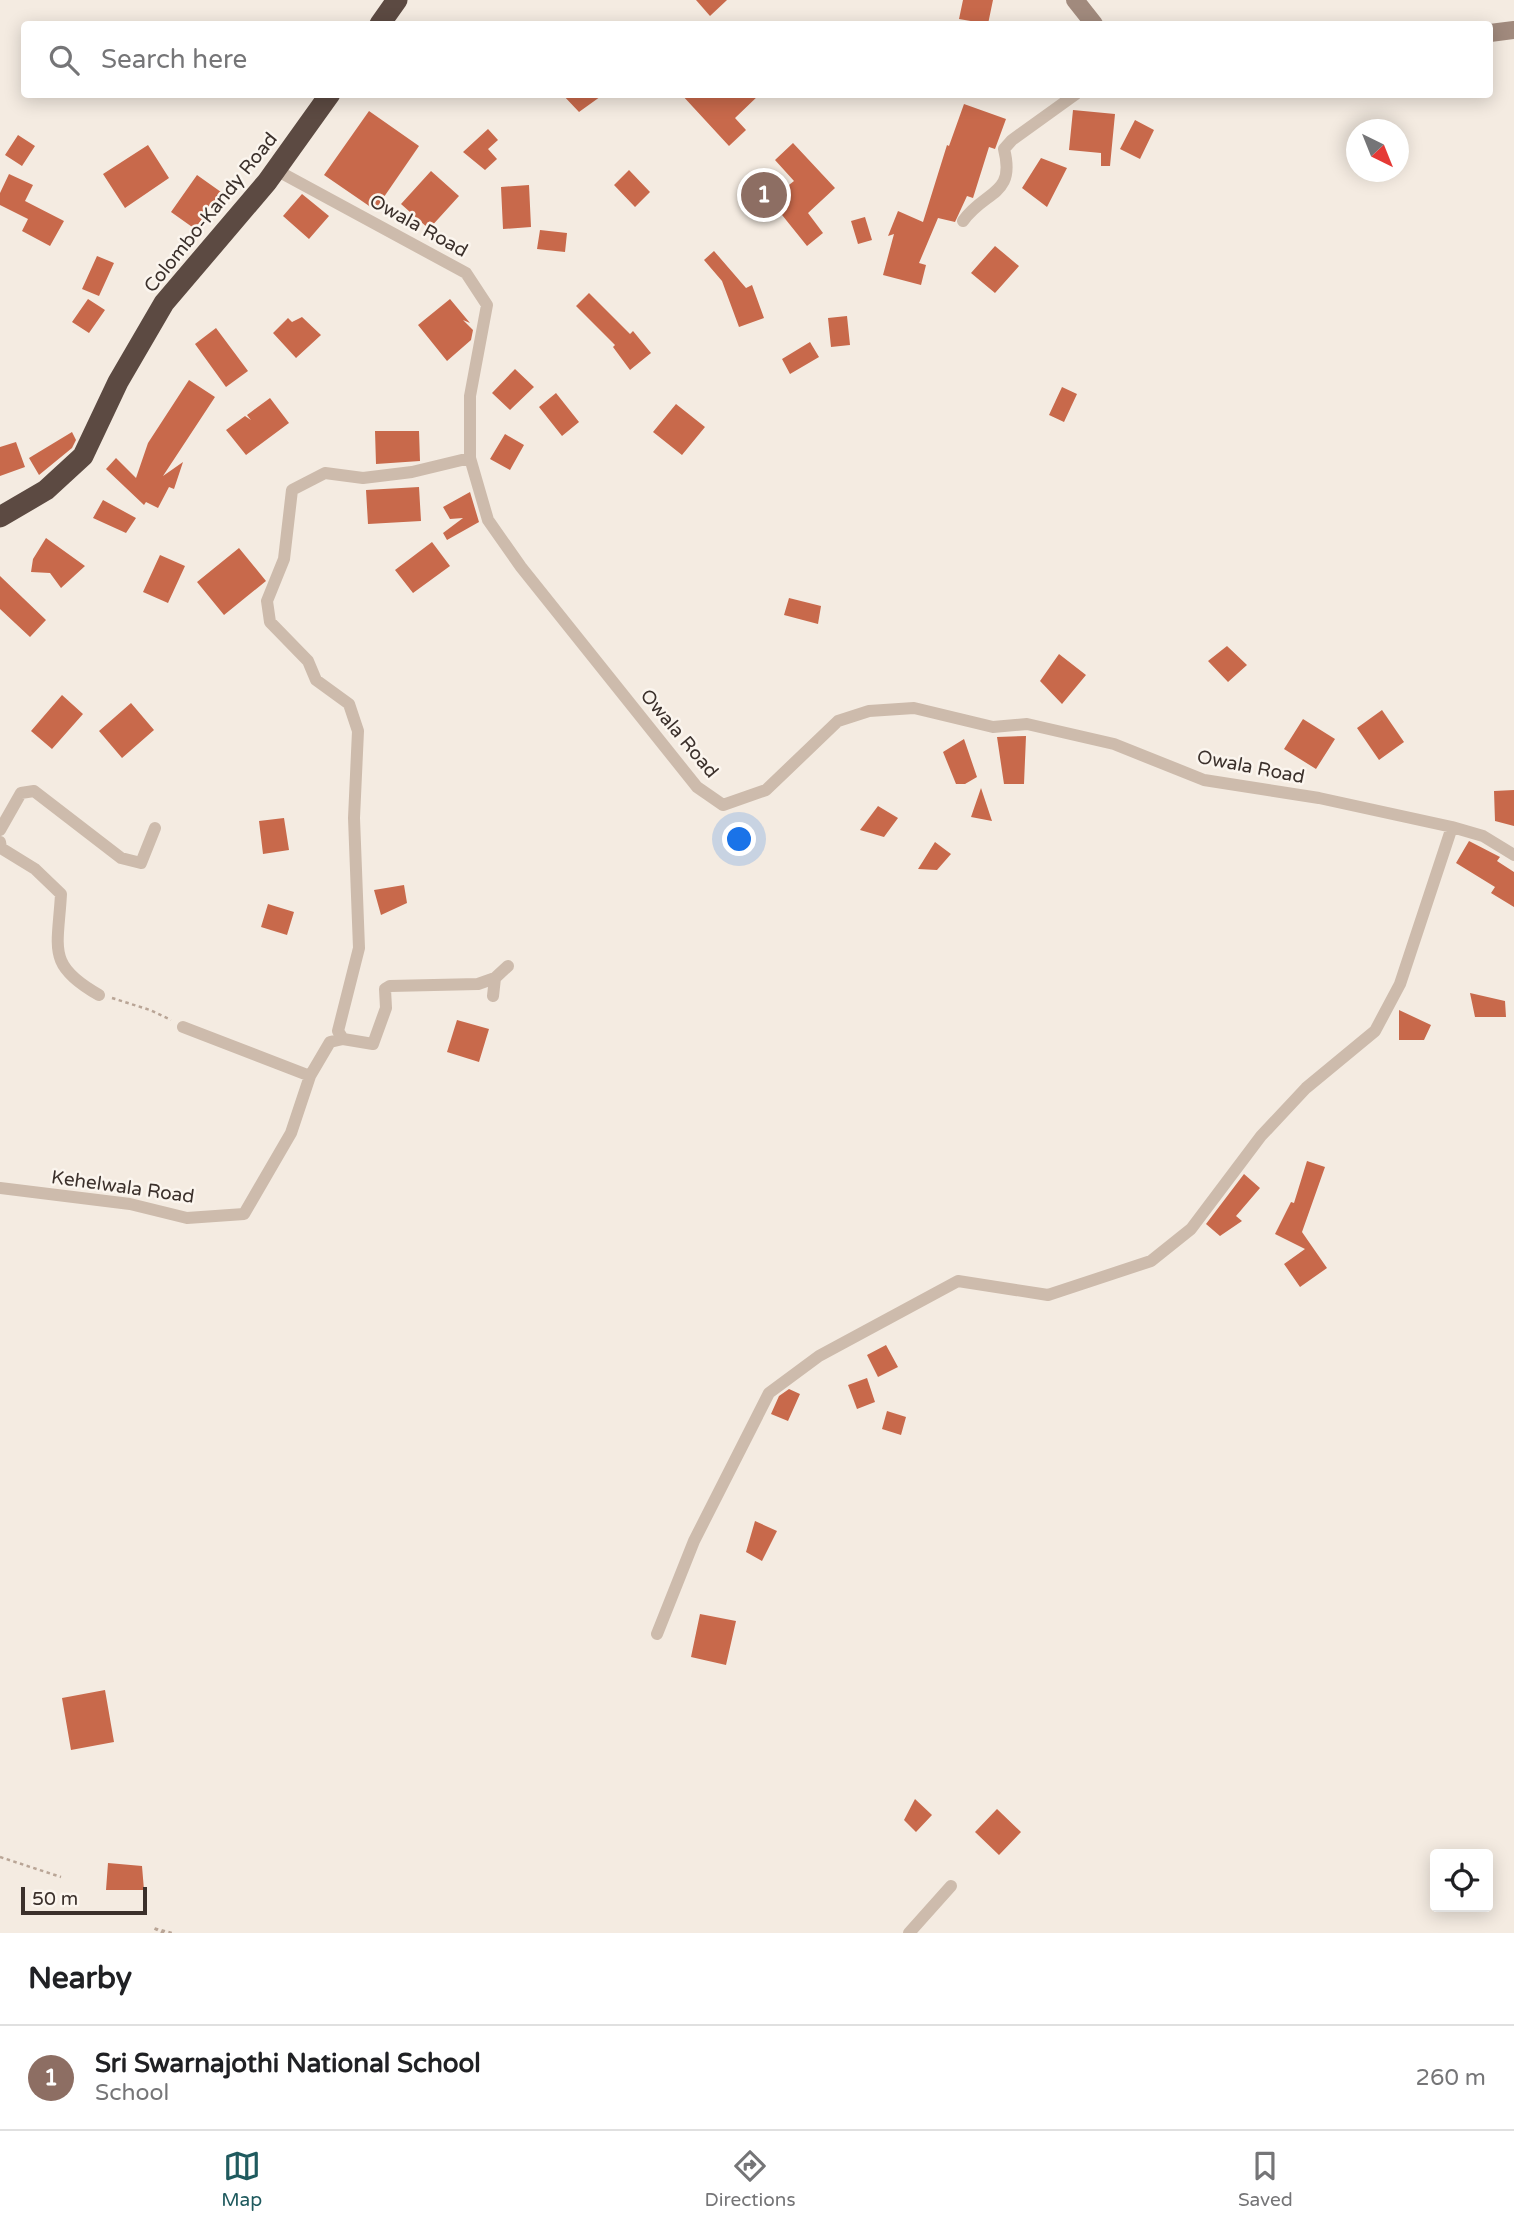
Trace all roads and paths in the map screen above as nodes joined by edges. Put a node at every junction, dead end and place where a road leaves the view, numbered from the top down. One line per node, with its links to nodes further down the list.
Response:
1 (397, 0): 3 (highway)
2 (1075, 0): 4 (main road)
3 (382, 21)
4 (1092, 21)
5 (1514, 30): 6 (main road)
6 (1493, 33)
7 (327, 98): 9 (highway, Colombo-Kandy Road)
8 (1070, 98): 10 (street)
9 (276, 170): 11 (street, Owala Road); 12 (highway, Colombo-Kandy Road)
10 (963, 221)
11 (470, 458): 13 (street, Owala Road); 23 (street)
12 (0, 517)
13 (1452, 827): 17 (street, Owala Road); 26 (street)
14 (155, 828): 15 (street)
15 (0, 830)
16 (0, 842): 20 (street)
17 (1514, 855)
18 (508, 966): 19 (street)
19 (495, 978): 21 (street); 23 (street)
20 (99, 995): 22 (path)
21 (493, 996)
22 (183, 1027): 24 (street)
23 (343, 1039): 24 (street, Kehelwala Road)
24 (310, 1076): 25 (street, Kehelwala Road)
25 (0, 1188)
26 (657, 1634)
27 (0, 1857): 28 (path)
28 (61, 1877)
29 (951, 1886): 32 (street)
30 (164, 1933): 31 (path)
31 (172, 1933)
32 (909, 1933)

